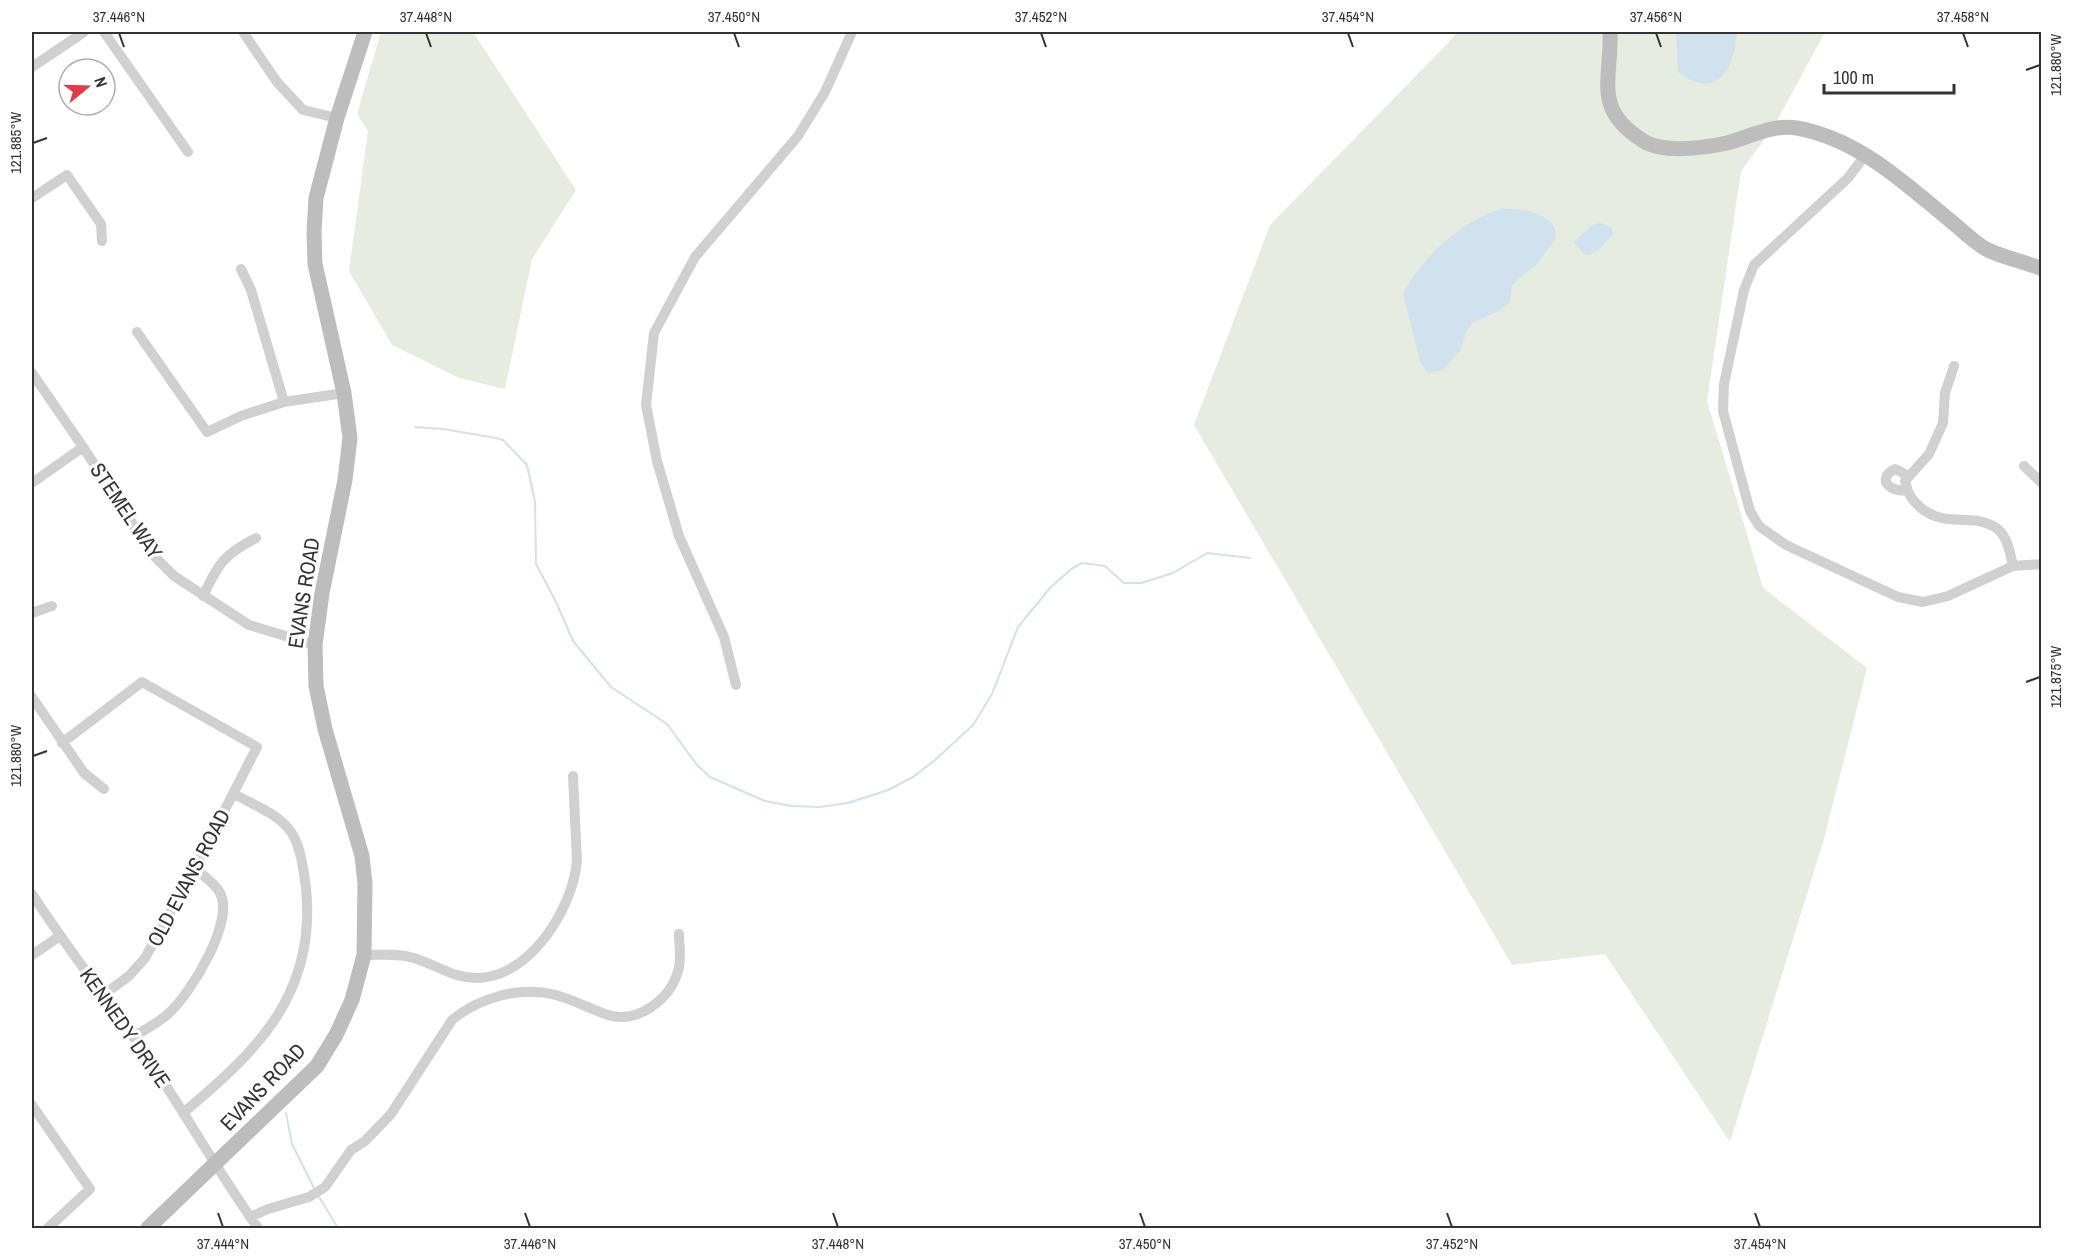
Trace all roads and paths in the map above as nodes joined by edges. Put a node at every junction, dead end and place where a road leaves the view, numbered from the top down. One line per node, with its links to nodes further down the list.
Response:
1 (84, 32): 7 (street)
2 (104, 32): 9 (street)
3 (243, 32): 8 (street)
4 (365, 32): 8 (street, EVANS ROAD)
5 (852, 32): 33 (street)
6 (1610, 32): 10 (street)
7 (32, 68)
8 (337, 118): 18 (street, EVANS ROAD)
9 (188, 152)
10 (1866, 154): 14 (street); 28 (street)
11 (32, 198): 12 (street)
12 (102, 241)
13 (241, 269): 19 (street)
14 (2042, 269)
15 (137, 332): 19 (street)
16 (1954, 366): 22 (street)
17 (32, 373): 20 (street, STEMEL WAY)
18 (344, 393): 19 (street); 32 (street, EVANS ROAD)
19 (284, 402)
20 (83, 447): 23 (street); 29 (street, STEMEL WAY)
21 (2024, 466): 24 (street)
22 (1909, 476): 25 (street); 25 (street)
23 (32, 483)
24 (2042, 483)
25 (1907, 490): 28 (street)
26 (256, 538): 29 (street)
27 (2042, 564): 28 (street)
28 (2013, 566)
29 (203, 596): 32 (street, STEMEL WAY)
30 (52, 606): 31 (street)
31 (32, 613)
32 (315, 645): 44 (street, EVANS ROAD)
33 (736, 685)
34 (32, 697): 35 (street)
35 (62, 743): 37 (street); 38 (street, OLD EVANS ROAD)
36 (573, 776): 44 (street)
37 (104, 789)
38 (234, 794): 39 (street, OLD EVANS ROAD); 48 (street)
39 (195, 868): 45 (street, OLD EVANS ROAD); 46 (street)
40 (32, 894): 42 (street, KENNEDY DRIVE)
41 (679, 934): 50 (street)
42 (60, 936): 43 (street); 45 (street, KENNEDY DRIVE)
43 (32, 955)
44 (364, 955): 49 (street, EVANS ROAD)
45 (103, 995): 46 (street, KENNEDY DRIVE)
46 (133, 1037): 48 (street, KENNEDY DRIVE)
47 (32, 1105): 51 (street)
48 (183, 1113): 49 (street, KENNEDY DRIVE)
49 (216, 1164): 50 (street, KENNEDY DRIVE); 52 (street, EVANS ROAD)
50 (250, 1217): 53 (street, KENNEDY DRIVE)
51 (48, 1228)
52 (148, 1228)
53 (258, 1228)

